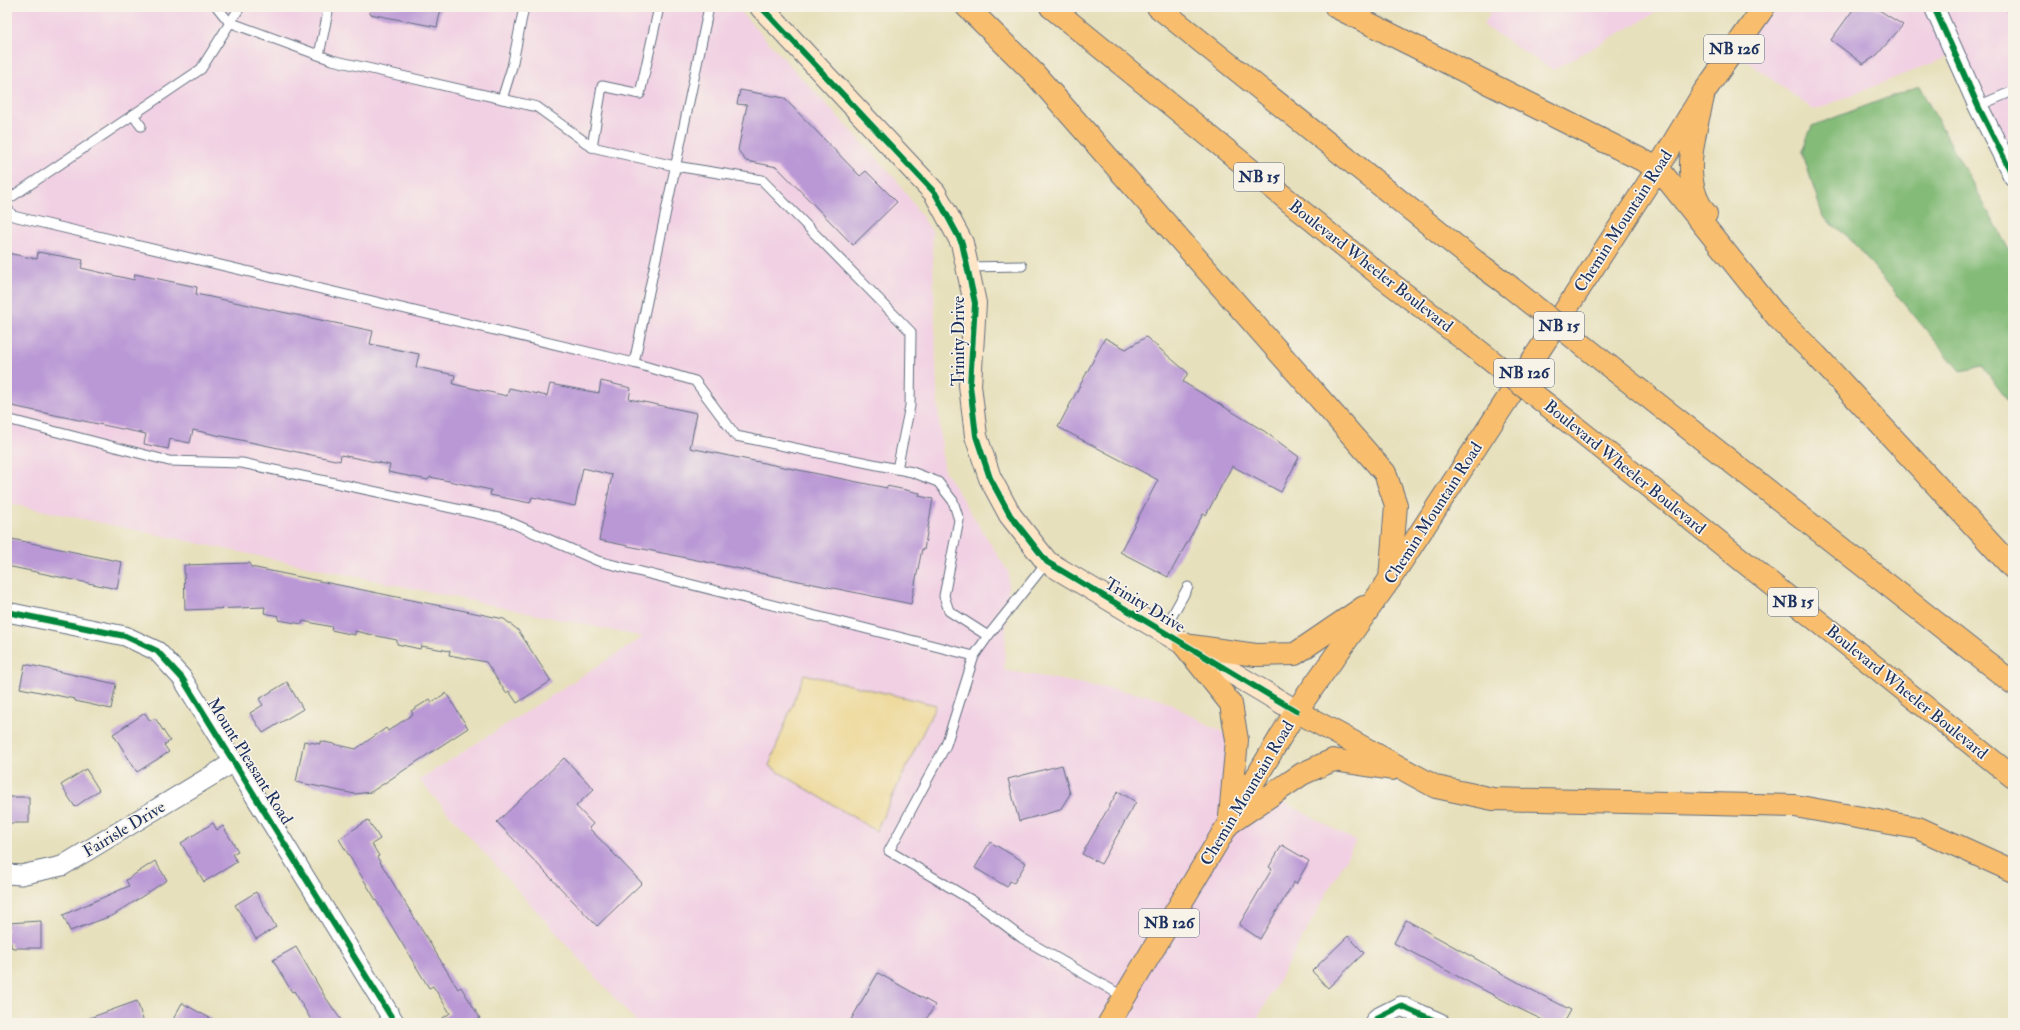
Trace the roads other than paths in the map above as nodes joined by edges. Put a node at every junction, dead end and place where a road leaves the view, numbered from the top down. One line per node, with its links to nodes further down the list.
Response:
1 (217, 7): 16 (lane)
2 (240, 7): 16 (lane)
3 (329, 7): 17 (lane)
4 (524, 7): 20 (lane)
5 (659, 7): 24 (lane)
6 (710, 7): 25 (lane)
7 (761, 7): 31 (street, Trinity Drive)
8 (967, 7): 38 (main road)
9 (1051, 7): 50 (main road, Boulevard Wheeler Boulevard / NB 15, bridge)
10 (1158, 7): 46 (main road, NB 15, bridge)
11 (1336, 7): 26 (main road)
12 (1764, 7): 19 (main road, Chemin Mountain Road / NB 126)
13 (1934, 7): 21 (street)
14 (2011, 7): 15 (lane)
15 (2013, 10)
16 (229, 22): 17 (lane); 22 (lane)
17 (319, 55): 20 (lane)
18 (2013, 91): 21 (lane)
19 (1704, 92): 26 (main road, Chemin Mountain Road / NB 126); 32 (main road)
20 (502, 99): 24 (lane)
21 (1978, 106): 27 (street)
22 (133, 115): 23 (lane); 28 (lane)
23 (141, 126)
24 (592, 147): 25 (lane)
25 (675, 166): 33 (lane); 35 (lane)
26 (1658, 168): 32 (main road); 38 (main road, Chemin Mountain Road / NB 126)
27 (2013, 176)
28 (7, 200)
29 (7, 208): 33 (lane)
30 (1022, 266): 31 (lane)
31 (967, 267): 36 (street, Trinity Drive)
32 (1816, 355): 37 (main road)
33 (634, 363): 35 (lane)
34 (7, 419): 45 (lane)
35 (897, 469): 43 (lane)
36 (1047, 562): 42 (street, Trinity Drive); 43 (lane)
37 (2013, 568)
38 (1390, 579): 40 (main road, Chemin Mountain Road / NB 126)
39 (1188, 587): 42 (lane)
40 (1376, 599): 44 (main road); 47 (main road, Chemin Mountain Road / NB 126)
41 (7, 612): 48 (street, Mount Pleasant Road)
42 (1163, 632): 44 (street, Trinity Drive)
43 (988, 636): 45 (lane)
44 (1184, 645): 47 (street, Trinity Drive); 51 (main road)
45 (974, 656): 54 (lane)
46 (2013, 683)
47 (1296, 711): 49 (main road); 51 (main road, Chemin Mountain Road / NB 126)
48 (234, 762): 53 (street, Fairisle Drive); 55 (street, Mount Pleasant Road)
49 (1408, 771): 51 (main road); 52 (main road)
50 (2013, 777)
51 (1230, 823): 54 (main road, Chemin Mountain Road / NB 126)
52 (2013, 871)
53 (7, 874)
54 (1124, 998): 56 (main road, Chemin Mountain Road / NB 126)
55 (395, 1023)
56 (1109, 1023)
57 (1374, 1023): 58 (street)
58 (1440, 1023)

